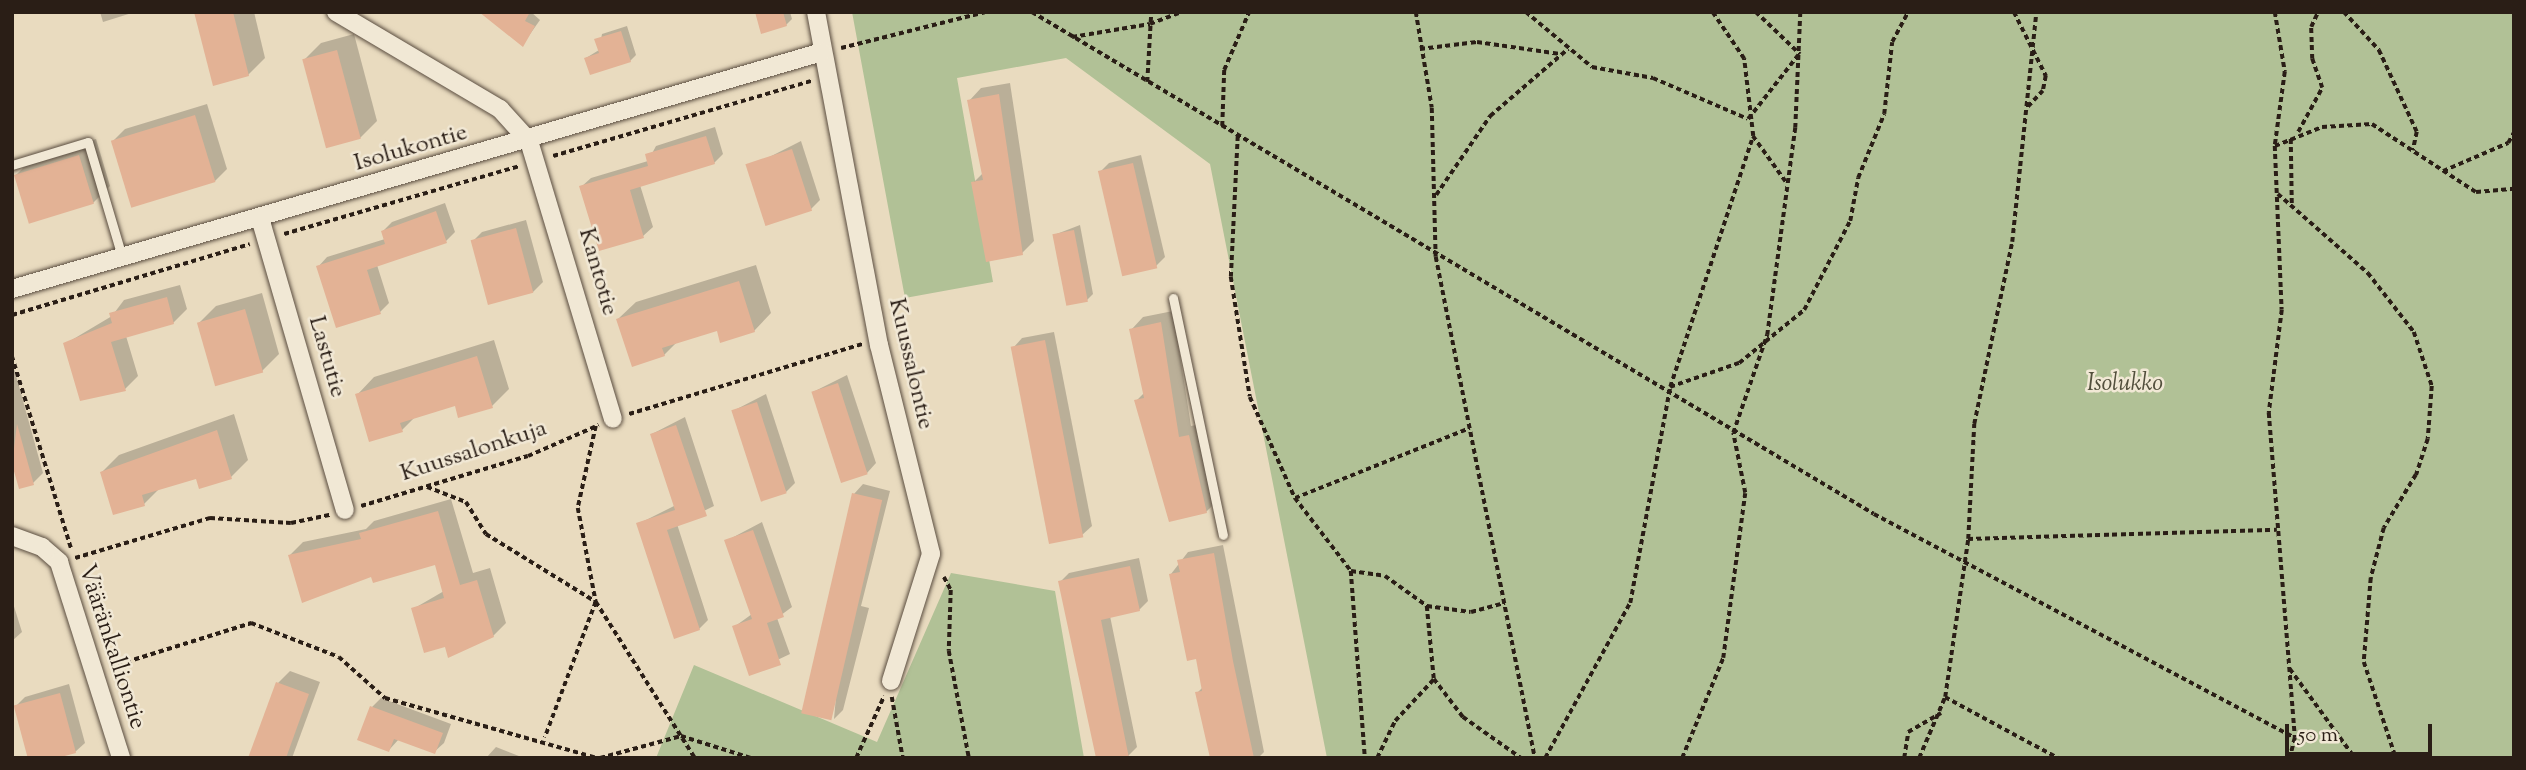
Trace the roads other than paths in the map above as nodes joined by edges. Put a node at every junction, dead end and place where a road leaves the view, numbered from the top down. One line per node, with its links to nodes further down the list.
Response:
1 (336, 12): 4 (street)
2 (816, 12): 3 (street, Kuussalontie)
3 (822, 52): 4 (street, Isolukontie); 14 (street, Kuussalontie)
4 (528, 141): 6 (street, Isolukontie); 10 (street, Kantotie)
5 (12, 165): 7 (lane)
6 (260, 218): 7 (street, Isolukontie); 11 (street, Lastutie)
7 (122, 257): 8 (street, Isolukontie)
8 (12, 289)
9 (1173, 298): 12 (lane)
10 (605, 423)
11 (345, 510)
12 (1223, 535)
13 (12, 536): 15 (street, Vääränkalliontie)
14 (891, 681)
15 (121, 758)

